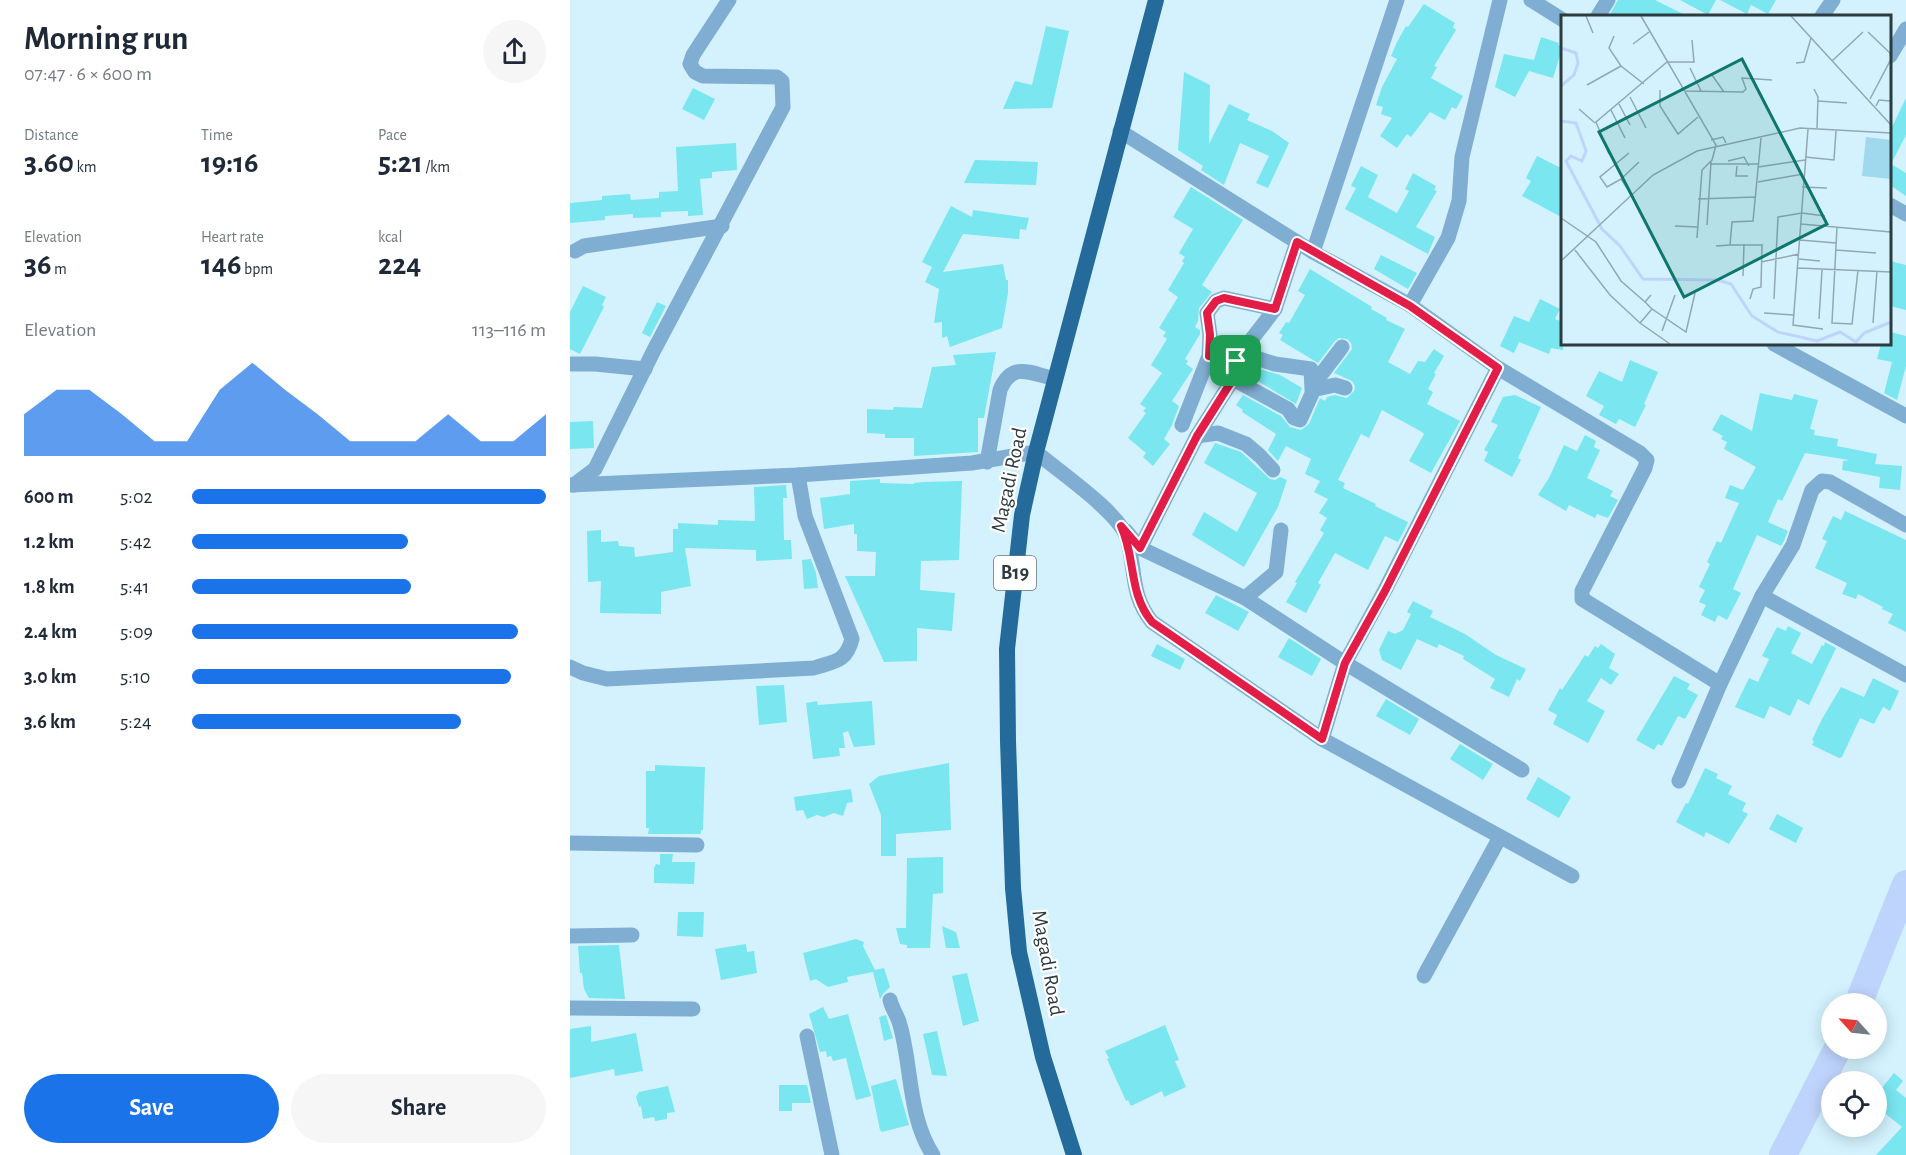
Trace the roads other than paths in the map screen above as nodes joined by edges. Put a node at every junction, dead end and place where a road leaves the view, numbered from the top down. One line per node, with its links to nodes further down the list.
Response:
1 (729, 0): 16 (street)
2 (1156, 0): 13 (highway, Magadi Road / B19)
3 (1397, 0): 19 (street)
4 (1500, 0): 20 (street)
5 (1531, 0): 10 (street)
6 (1608, 0): 8 (street)
7 (1833, 0): 9 (street)
8 (1599, 15)
9 (1823, 15)
10 (1561, 19)
11 (1906, 29): 12 (street)
12 (1891, 54)
13 (1120, 131): 17 (street); 29 (highway, Magadi Road / B19)
14 (1891, 206): 15 (street)
15 (1906, 214)
16 (722, 226): 18 (street); 28 (street)
17 (1297, 242): 19 (street); 21 (street)
18 (575, 251)
19 (1313, 252): 20 (street)
20 (1410, 306): 27 (street)
21 (1275, 309): 24 (street); 25 (street)
22 (1776, 345): 33 (street)
23 (1341, 347): 32 (street)
24 (1209, 356): 25 (street); 34 (street)
25 (1239, 357): 30 (street); 32 (street)
26 (570, 364): 28 (street)
27 (1498, 368): 47 (street); 50 (street)
28 (645, 369): 40 (street)
29 (1055, 379): 36 (highway, Magadi Road / B19); 37 (street)
30 (1233, 379): 32 (street); 35 (street)
31 (1345, 387): 32 (street)
32 (1312, 390)
33 (1906, 416)
34 (1182, 425)
35 (1197, 436): 38 (street); 44 (street)
36 (1036, 452): 37 (street); 42 (street); 67 (highway, Magadi Road / B19)
37 (987, 462): 39 (street)
38 (1273, 470)
39 (798, 475): 40 (street); 48 (street)
40 (572, 485)
41 (1906, 525): 45 (street)
42 (1121, 526): 44 (street); 51 (street)
43 (1281, 530): 46 (street)
44 (1140, 548): 46 (street)
45 (1762, 596): 49 (street); 50 (street)
46 (1245, 598): 47 (street)
47 (1345, 663): 51 (street); 52 (street)
48 (570, 667)
49 (1906, 675)
50 (1720, 684): 53 (street)
51 (1322, 739): 54 (street)
52 (1522, 770)
53 (1678, 781)
54 (1500, 837): 57 (street); 60 (street)
55 (570, 843): 56 (street)
56 (697, 845)
57 (1572, 876)
58 (632, 935): 59 (street)
59 (570, 936)
60 (1424, 976)
61 (890, 999): 66 (street)
62 (570, 1008): 63 (street)
63 (693, 1009)
64 (807, 1036): 65 (street)
65 (832, 1155)
66 (933, 1155)
67 (1074, 1155)

